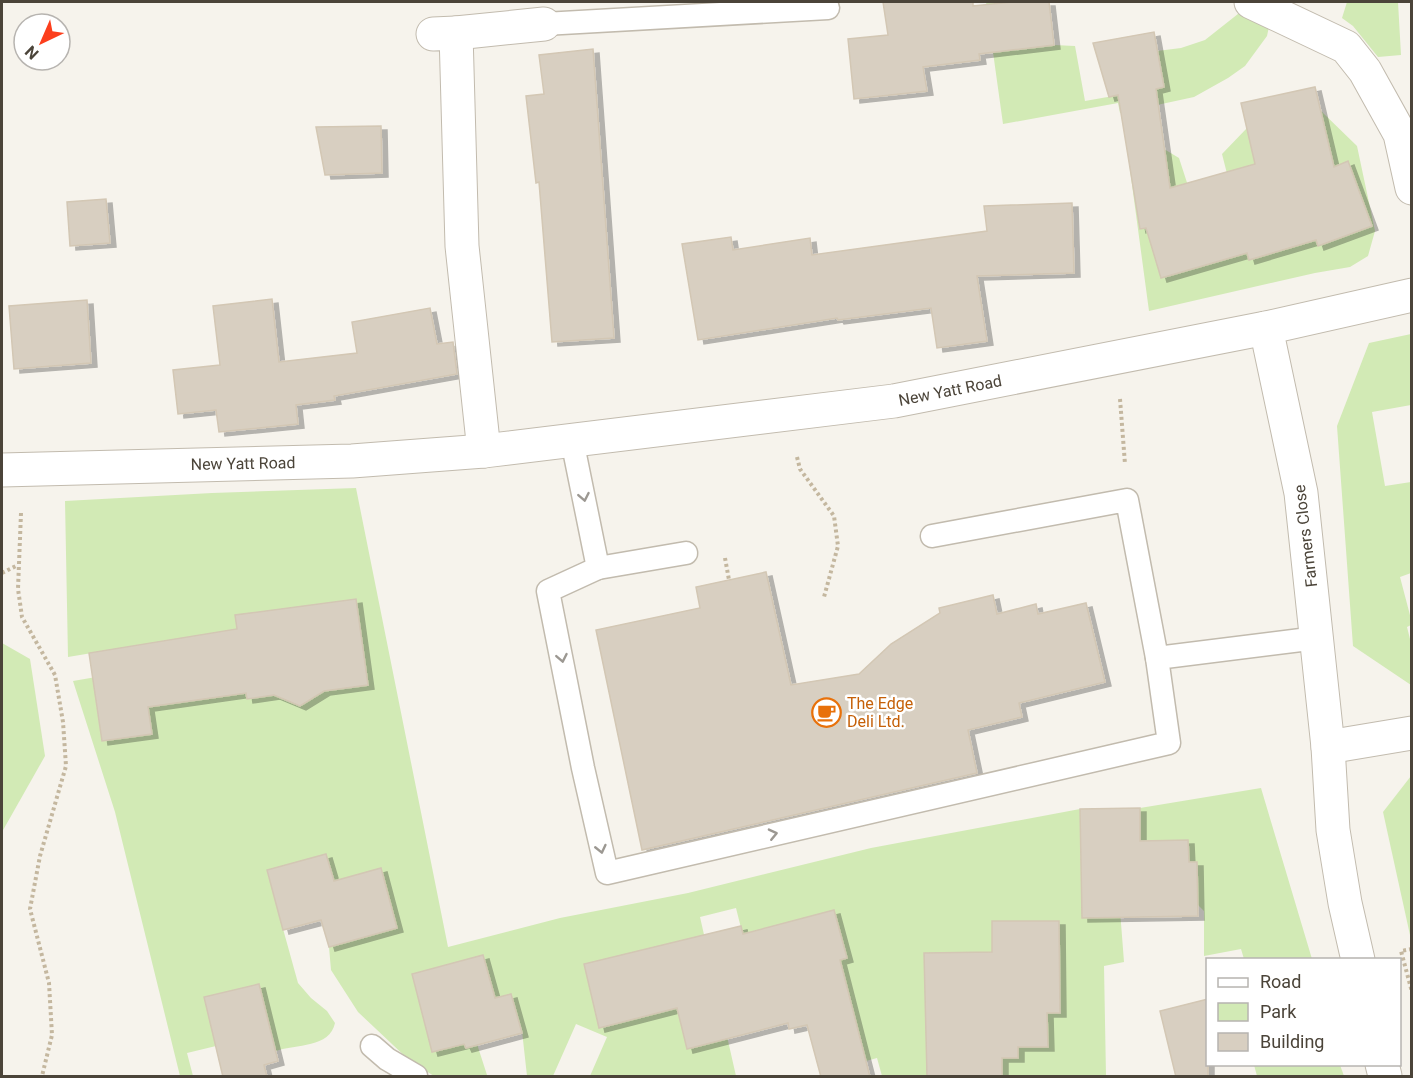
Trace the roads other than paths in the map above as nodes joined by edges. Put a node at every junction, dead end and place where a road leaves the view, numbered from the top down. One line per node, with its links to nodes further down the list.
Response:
1 (1251, 2): 4 (street)
2 (828, 8): 3 (lane)
3 (544, 24): 8 (street)
4 (1412, 188)
5 (1412, 295): 6 (street, New Yatt Road)
6 (1266, 328): 7 (street, New Yatt Road); 13 (street, Farmers Close)
7 (572, 440): 8 (street, New Yatt Road); 12 (lane, one-way to 12)
8 (484, 451): 9 (street, New Yatt Road)
9 (13, 469)
10 (932, 536): 14 (lane)
11 (686, 552): 12 (lane)
12 (598, 568): 14 (lane, one-way to 14)
13 (1317, 638): 14 (lane); 16 (street, Farmers Close)
14 (1157, 658)
15 (1412, 733): 16 (street)
16 (1328, 747): 17 (street, Farmers Close)
17 (1358, 958)
18 (372, 1046): 19 (lane)
19 (416, 1077)

